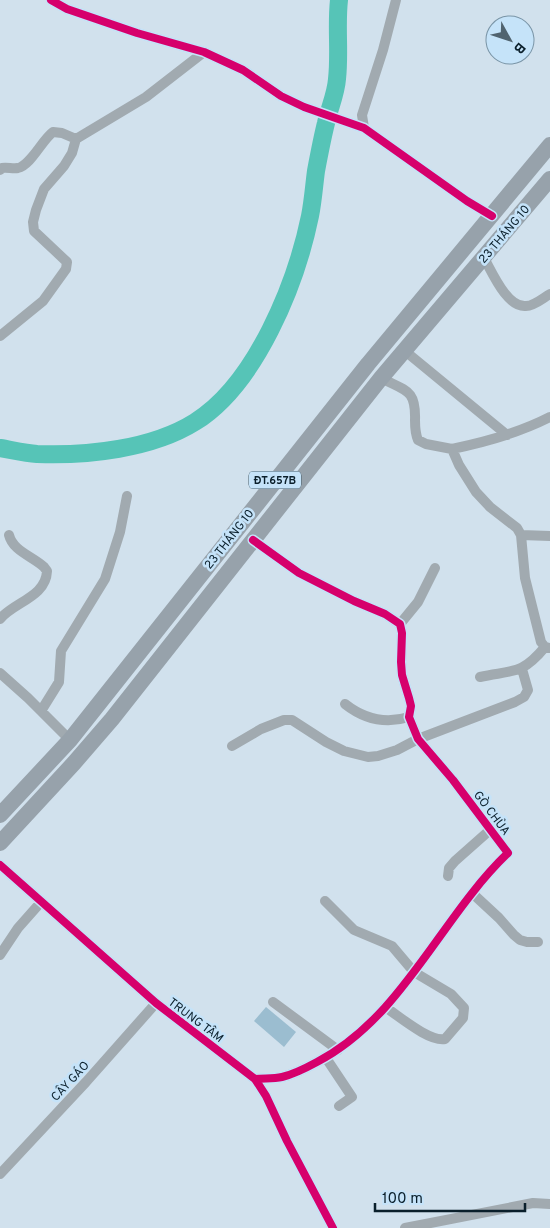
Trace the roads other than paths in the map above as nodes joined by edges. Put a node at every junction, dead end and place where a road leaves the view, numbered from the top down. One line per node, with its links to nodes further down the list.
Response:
1 (51, 0): 3 (street)
2 (396, 0): 4 (street)
3 (204, 52): 4 (street); 5 (street)
4 (364, 128): 9 (street)
5 (76, 139): 7 (street); 13 (street)
6 (550, 145): 9 (main road, 23 THÁNG 10 / ĐT.657B)
7 (0, 170)
8 (550, 179): 10 (main road, 23 THÁNG 10 / ĐT.657B)
9 (492, 216): 10 (main road); 35 (main road, 23 THÁNG 10 / ĐT.657B)
10 (508, 229): 11 (main road, 23 THÁNG 10 / ĐT.657B)
11 (484, 258): 12 (street); 14 (main road, 23 THÁNG 10 / ĐT.657B)
12 (550, 294)
13 (0, 336)
14 (405, 350): 15 (main road, 23 THÁNG 10 / ĐT.657B); 17 (street)
15 (381, 378): 18 (street); 23 (main road, 23 THÁNG 10 / ĐT.657B)
16 (550, 417): 17 (street)
17 (507, 435): 18 (street)
18 (452, 448): 21 (street)
19 (127, 496): 32 (street)
20 (9, 535): 25 (street)
21 (521, 535): 22 (street); 27 (street)
22 (550, 536)
23 (253, 540): 26 (street); 39 (main road, 23 THÁNG 10 / ĐT.657B)
24 (435, 568): 26 (street)
25 (0, 619)
26 (400, 624): 33 (street, GÒ CHÙA)
27 (548, 647): 28 (street)
28 (522, 669): 30 (street); 34 (street)
29 (0, 673): 32 (street)
30 (480, 678)
31 (346, 704): 33 (street)
32 (41, 711): 35 (street)
33 (410, 717): 34 (street, GÒ CHÙA)
34 (418, 739): 36 (street); 38 (street, GÒ CHÙA)
35 (70, 740): 37 (main road, 23 THÁNG 10 / ĐT.657B)
36 (232, 746)
37 (0, 815)
38 (490, 830): 41 (street); 42 (street, GÒ CHÙA)
39 (0, 843)
40 (0, 865): 44 (street, TRUNG TÂM)
41 (448, 876)
42 (472, 894): 45 (street); 47 (street, GÒ CHÙA)
43 (325, 901): 47 (street)
44 (41, 902): 46 (street); 49 (street, TRUNG TÂM)
45 (538, 942)
46 (0, 955)
47 (414, 972): 50 (street, GÒ CHÙA); 50 (street)
48 (273, 1002): 51 (street)
49 (156, 1003): 53 (street, TRUNG TÂM); 55 (street, CÂY GÁO)
50 (385, 1007): 51 (street, GÒ CHÙA)
51 (338, 1050): 52 (street, GÒ CHÙA)
52 (326, 1058): 53 (street, GÒ CHÙA); 54 (street)
53 (255, 1079): 57 (street, TRUNG TÂM)
54 (339, 1106)
55 (0, 1174)
56 (550, 1204): 58 (street)
57 (333, 1228)
58 (405, 1228)

